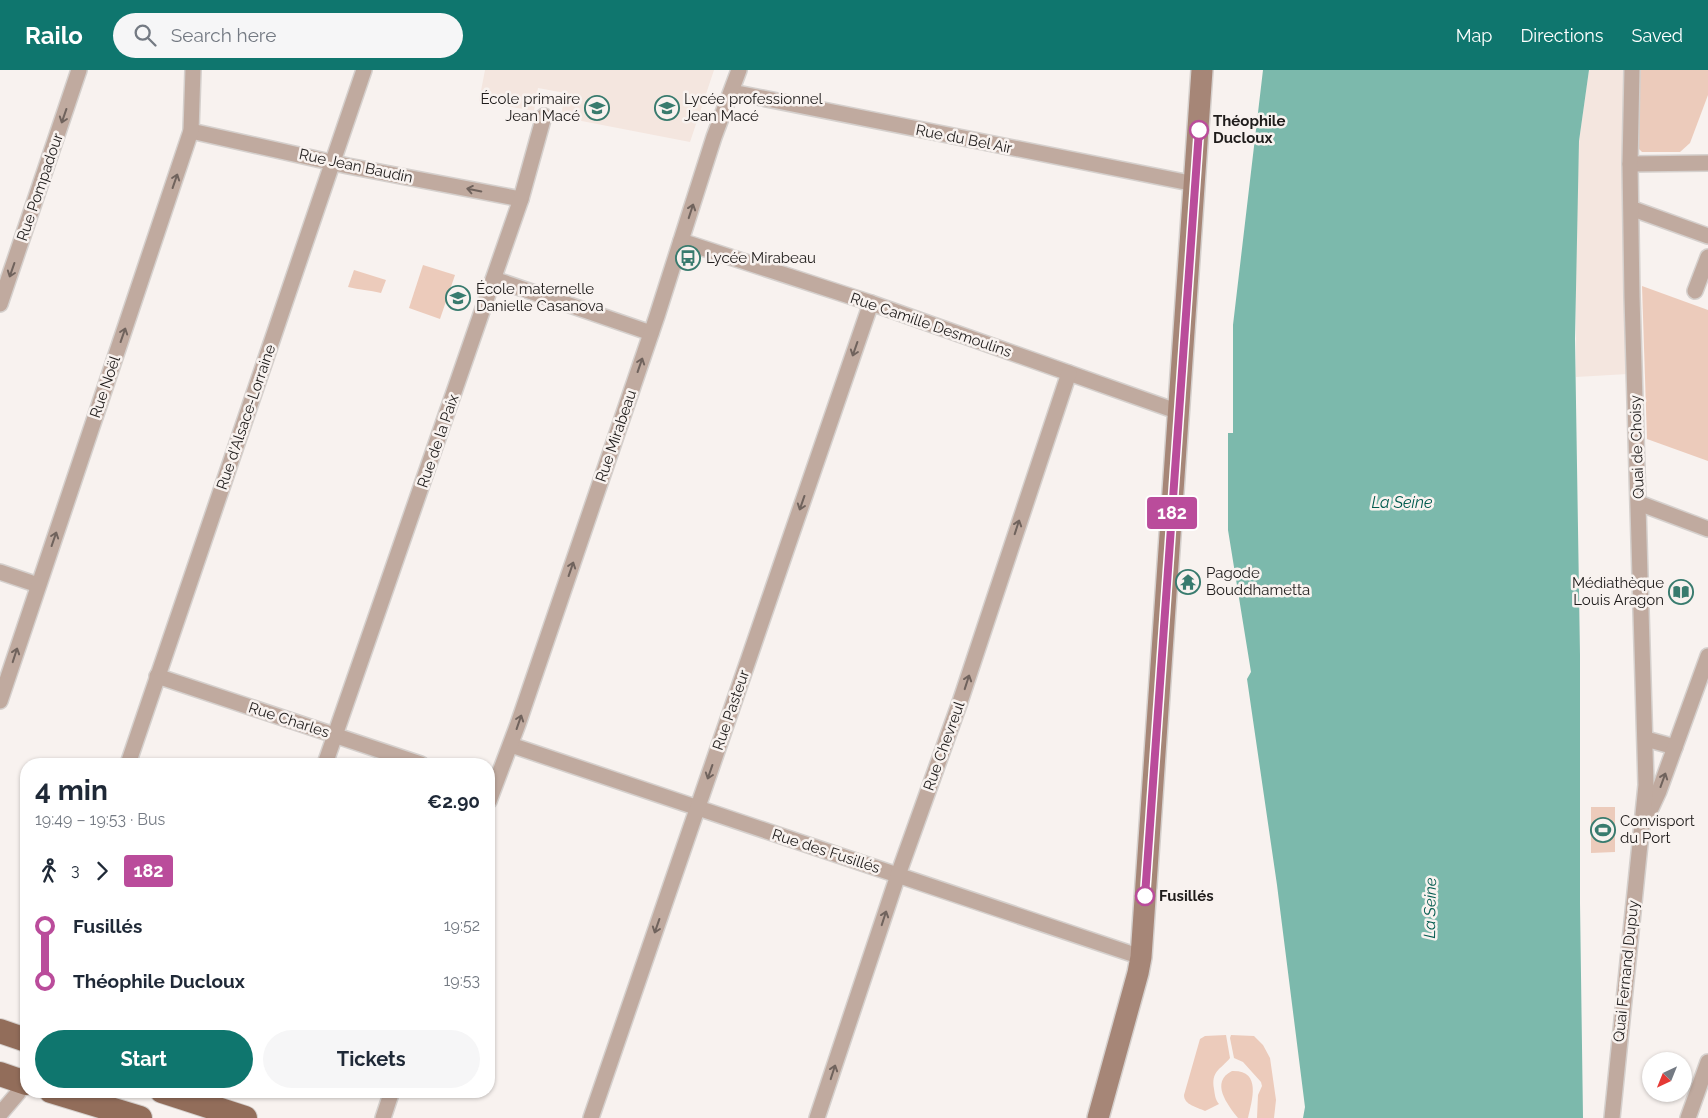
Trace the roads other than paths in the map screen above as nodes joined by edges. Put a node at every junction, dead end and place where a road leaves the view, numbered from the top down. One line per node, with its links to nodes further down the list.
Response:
1 (79, 70): 22 (street, Rue Pompadour, one-way to 22)
2 (193, 70): 9 (street, Rue Noël)
3 (364, 70): 10 (street, Rue d'Alsace-Lorraine)
4 (739, 70): 7 (street, Rue Mirabeau)
5 (1632, 70): 12 (street, Quai de Choisy)
6 (1199, 71): 13 (main road)
7 (732, 92): 13 (street, Rue du Bel Air); 17 (street, Rue Mirabeau, one-way to 7)
8 (544, 116): 14 (street, Rue de la Paix)
9 (191, 131): 10 (street, Rue Jean Baudin); 29 (street, Rue Noël, one-way to 9)
10 (333, 162): 14 (street, Rue Jean Baudin, one-way to 10); 31 (street, Rue d'Alsace-Lorraine)
11 (1708, 163): 12 (street)
12 (1630, 164): 34 (street, Quai de Choisy)
13 (1195, 184): 25 (main road)
14 (522, 199): 19 (street, Rue de la Paix)
15 (1636, 210): 16 (street)
16 (1708, 236)
17 (681, 241): 21 (street, Rue Camille Desmoulins); 23 (street, Rue Mirabeau)
18 (1708, 257): 20 (street)
19 (494, 279): 23 (street); 33 (street, Rue de la Paix)
20 (1694, 291)
21 (871, 303): 24 (street, Rue Camille Desmoulins); 41 (street, Rue Pasteur, one-way to 41)
22 (0, 304)
23 (651, 333): 35 (street, Rue Mirabeau, one-way to 23)
24 (1069, 373): 25 (street, Rue Camille Desmoulins); 43 (street, Rue Chevreul, one-way to 24)
25 (1179, 412): 44 (main road)
26 (1644, 505): 27 (street)
27 (1708, 529)
28 (0, 572): 29 (street)
29 (38, 585): 32 (street, Rue Noël, one-way to 29)
30 (1708, 656): 36 (street)
31 (157, 676): 33 (street, Rue Charles); 37 (street, Rue d'Alsace-Lorraine)
32 (0, 701)
33 (335, 735): 38 (street, Rue de la Paix); 39 (street, Rue Charles)
34 (1646, 739): 36 (street); 42 (street, Quai de Choisy)
35 (511, 744): 40 (street, Rue Mirabeau); 41 (street, Rue des Fusillés)
36 (1675, 747): 42 (street, one-way to 36)
37 (130, 758)
38 (327, 758)
39 (404, 758)
40 (495, 781)
41 (697, 808): 43 (street, Rue des Fusillés); 58 (street, Rue Pasteur, one-way to 58)
42 (1643, 825): 61 (street, Quai Fernand Dupuy)
43 (898, 874): 44 (street, Rue des Fusillés); 59 (street, Rue Chevreul, one-way to 43)
44 (1141, 957): 60 (main road)
45 (0, 1032): 46 (main road)
46 (20, 1038)
47 (1708, 1062): 62 (street)
48 (0, 1074): 49 (main road)
49 (20, 1079)
50 (20, 1088): 54 (street)
51 (74, 1098): 55 (main road)
52 (211, 1098): 56 (main road)
53 (389, 1098): 57 (street)
54 (0, 1114)
55 (140, 1118)
56 (245, 1118)
57 (382, 1118)
58 (592, 1118)
59 (817, 1118)
60 (1098, 1118)
61 (1612, 1118)
62 (1688, 1118)

